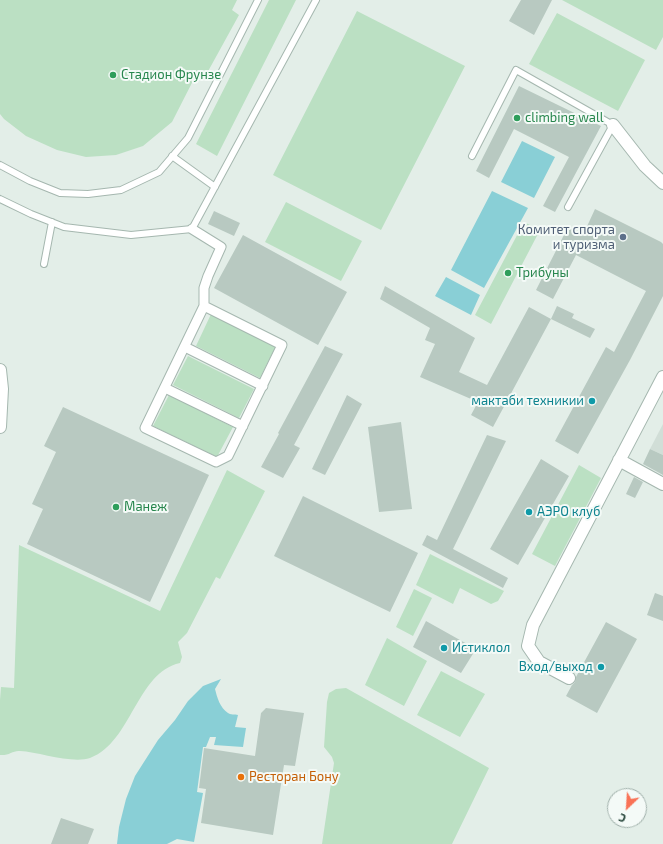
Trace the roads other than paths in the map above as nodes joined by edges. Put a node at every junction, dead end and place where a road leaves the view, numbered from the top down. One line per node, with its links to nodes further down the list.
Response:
1 (258, 0): 4 (lane)
2 (316, 0): 8 (lane)
3 (613, 125): 5 (lane); 7 (street); 10 (lane)
4 (172, 156): 6 (lane); 8 (lane)
5 (472, 156)
6 (0, 166)
7 (663, 182)
8 (215, 186): 12 (lane)
9 (0, 199): 11 (lane)
10 (568, 207)
11 (52, 222): 12 (lane); 13 (lane)
12 (192, 229): 14 (street)
13 (44, 264)
14 (204, 306): 15 (street); 18 (street)
15 (184, 347): 18 (street); 19 (street)
16 (0, 370): 21 (street)
17 (663, 377): 22 (street)
18 (263, 386): 20 (street)
19 (165, 388): 20 (street); 20 (street)
20 (243, 426)
21 (0, 427)
22 (619, 460): 23 (street); 24 (street)
23 (663, 484)
24 (569, 678)

